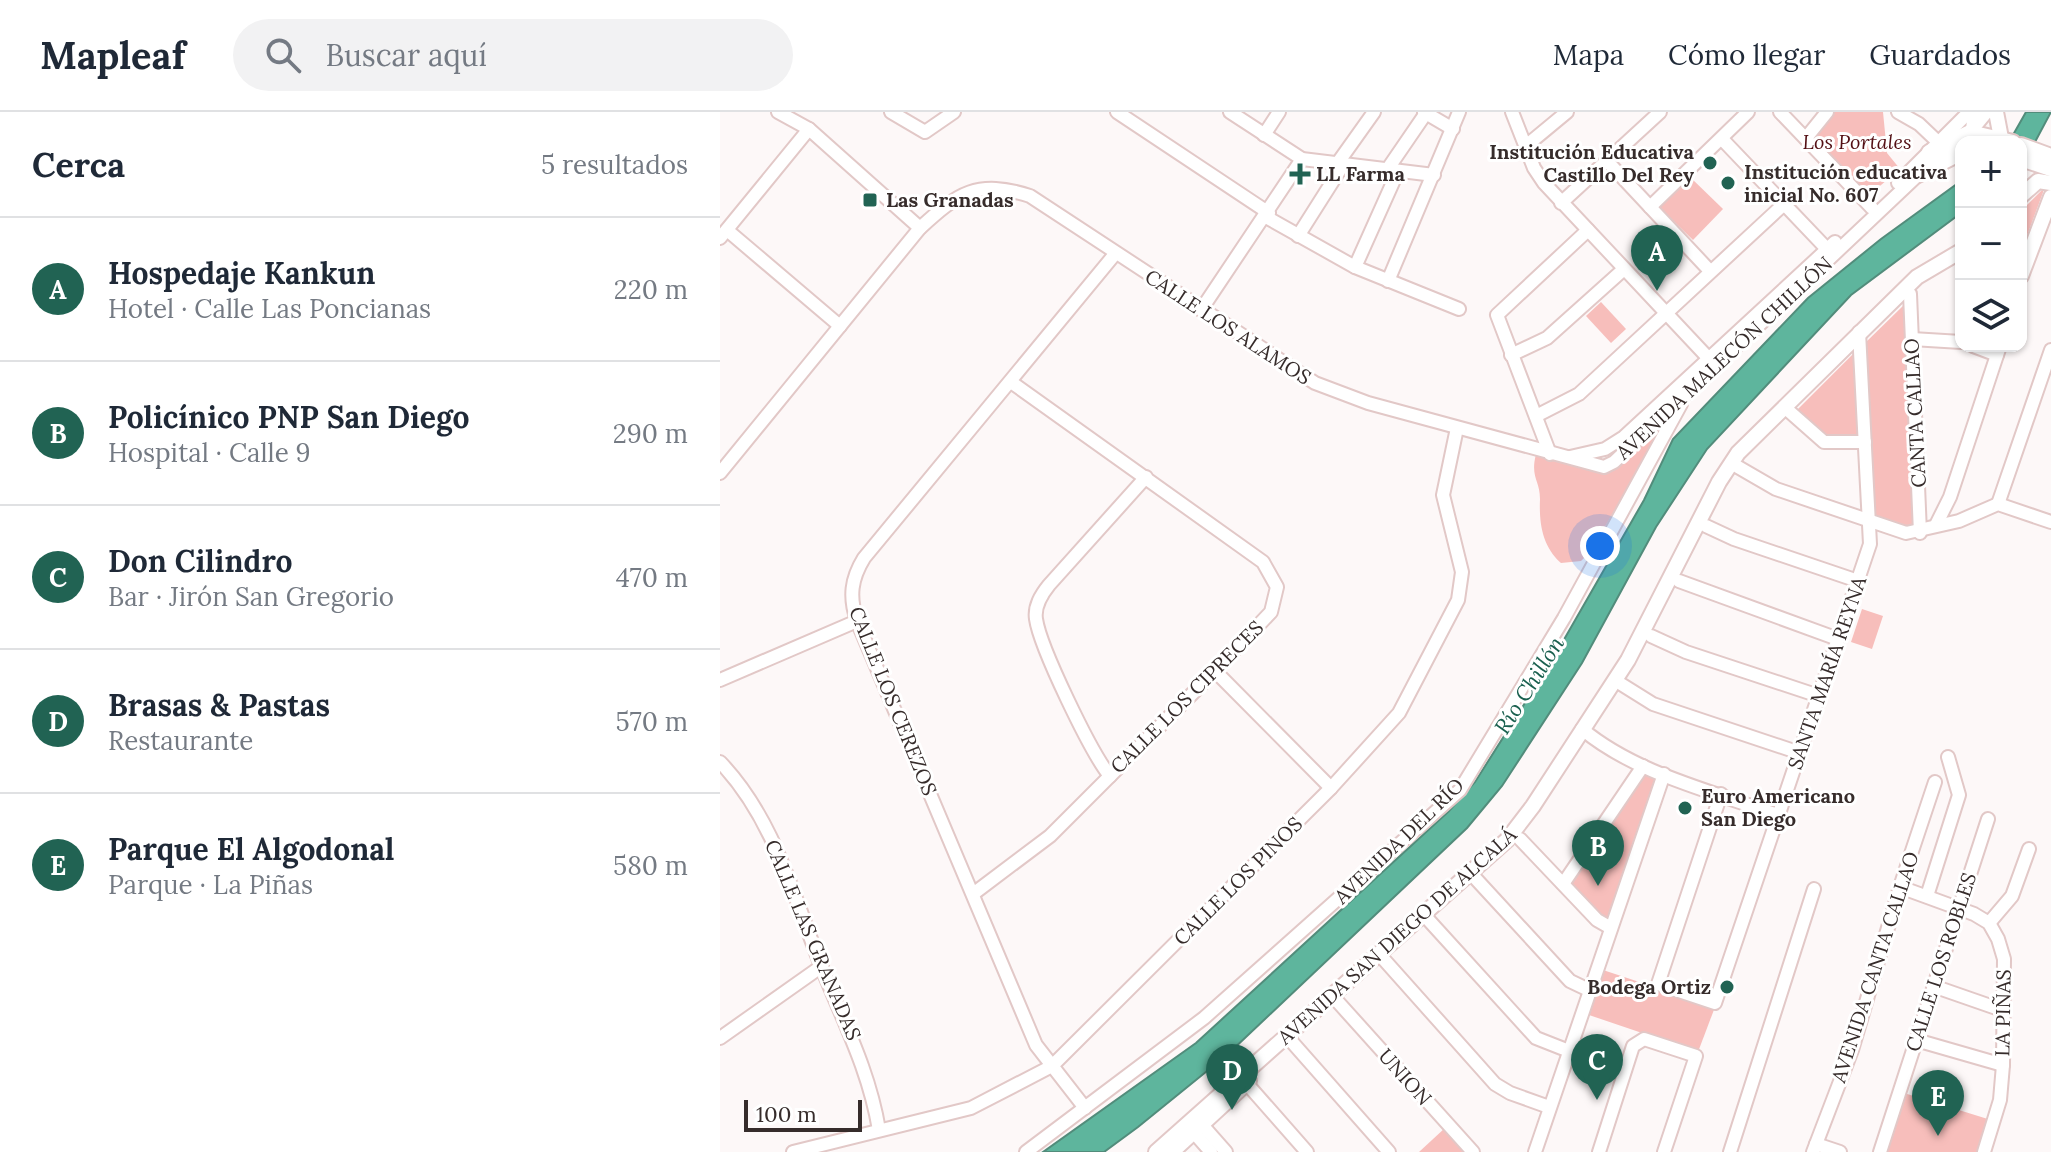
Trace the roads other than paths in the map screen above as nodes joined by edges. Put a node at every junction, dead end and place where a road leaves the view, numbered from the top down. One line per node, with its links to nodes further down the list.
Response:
1 (778, 112): 20 (street)
2 (891, 112): 3 (street)
3 (954, 112)
4 (1117, 112): 47 (street)
5 (1230, 112): 21 (street)
6 (1279, 112): 21 (street)
7 (1374, 112): 36 (street)
8 (1512, 112): 28 (street)
9 (1567, 112): 28 (street)
10 (1660, 112): 34 (street)
11 (1748, 112): 26 (street)
12 (1780, 112): 25 (street)
13 (1827, 112): 25 (street)
14 (1898, 112): 29 (street)
15 (1972, 112): 22 (main road); 29 (street, AVENIDA MALECÓN CHILLÓN)
16 (1987, 112): 23 (street, AVENIDA MALECÓN CHILLÓN)
17 (1996, 112): 24 (main road)
18 (1425, 113): 19 (street); 37 (street)
19 (1461, 116): 38 (street)
20 (809, 129): 48 (street); 50 (street)
21 (1264, 135): 33 (street)
22 (1972, 136)
23 (1973, 136)
24 (2005, 136)
25 (1806, 138): 46 (street)
26 (1722, 139): 44 (street); 45 (street)
27 (1955, 142): 29 (main road)
28 (1526, 146): 43 (street)
29 (1934, 148): 46 (street, AVENIDA MALECÓN CHILLÓN)
30 (1955, 149): 39 (street, AVENIDA MALECÓN CHILLÓN)
31 (2027, 149): 35 (main road)
32 (1955, 156): 39 (main road)
33 (1302, 159): 36 (street); 47 (street)
34 (1607, 161): 43 (street); 45 (street)
35 (2046, 161)
36 (1340, 164): 37 (street); 51 (street)
37 (1392, 170): 38 (street); 57 (street)
38 (1434, 175): 60 (street)
39 (1918, 175): 72 (street, AVENIDA MALECÓN CHILLÓN)
40 (2051, 183): 41 (main road)
41 (2027, 191)
42 (2051, 197): 55 (main road)
43 (1561, 203): 49 (street)
44 (1783, 205): 52 (street); 59 (street)
45 (1650, 207): 59 (street)
46 (1872, 208): 52 (street, AVENIDA MALECÓN CHILLÓN)
47 (1267, 215): 51 (street); 63 (street)
48 (920, 228): 53 (street, CALLE LOS ALAMOS); 65 (street)
49 (1588, 230): 58 (street); 71 (street)
50 (723, 234): 65 (street)
51 (1298, 236): 57 (street)
52 (1827, 249): 72 (street, AVENIDA MALECÓN CHILLÓN)
53 (1115, 254): 63 (street, CALLE LOS ALAMOS); 73 (street, CALLE LOS CEREZOS)
54 (1955, 255): 66 (main road, AVENIDA SAN DIEGO DE ALCALÁ)
55 (2027, 263)
56 (1955, 266): 61 (main road, AVENIDA SAN DIEGO DE ALCALÁ)
57 (1355, 267): 60 (street)
58 (1624, 269): 64 (street); 71 (street)
59 (1710, 271): 64 (street)
60 (1388, 281): 62 (street)
61 (1910, 294): 66 (main road, AVENIDA SAN DIEGO DE ALCALÁ); 67 (street, CANTA CALLAO)
62 (1459, 309)
63 (1201, 310): 77 (street, CALLE LOS ALAMOS)
64 (1667, 314): 72 (street); 76 (street)
65 (840, 326): 82 (street)
66 (1860, 338): 75 (main road, AVENIDA SAN DIEGO DE ALCALÁ); 78 (street, SANTA MARÍA REYNA); 99 (main road, AVENIDA SAN DIEGO DE ALCALÁ)
67 (1912, 339): 68 (street); 89 (street, CANTA CALLAO)
68 (1955, 342)
69 (2051, 350): 84 (street)
70 (1997, 352): 87 (street)
71 (1511, 355): 76 (street)
72 (1712, 363): 74 (street, AVENIDA MALECÓN CHILLÓN); 80 (street, AVENIDA MALECÓN CHILLÓN)
73 (1011, 382): 83 (street, CALLE LOS CIPRECES); 92 (street, CALLE LOS CEREZOS)
74 (1686, 395): 80 (street, AVENIDA MALECÓN CHILLÓN); 137 (street, AVENIDA DEL RÍO)
75 (1790, 412): 78 (street); 81 (main road, AVENIDA SAN DIEGO DE ALCALÁ)
76 (1536, 416): 79 (street)
77 (1457, 428): 79 (street, CALLE LOS ALAMOS); 107 (street, CALLE LOS PINOS)
78 (1865, 442): 85 (street, SANTA MARÍA REYNA)
79 (1550, 454): 80 (street, CALLE LOS ALAMOS)
80 (1563, 458)
81 (1738, 467): 85 (street); 88 (main road, AVENIDA SAN DIEGO DE ALCALÁ)
82 (720, 473)
83 (1146, 477): 95 (street, CALLE LOS CIPRECES); 105 (street)
84 (1998, 504): 86 (street); 87 (street)
85 (1870, 520): 89 (street); 91 (street, SANTA MARÍA REYNA)
86 (2051, 522)
87 (1936, 525): 89 (street)
88 (1706, 526): 90 (main road, AVENIDA SAN DIEGO DE ALCALÁ); 91 (street)
89 (1920, 533)
90 (1679, 581): 93 (main road, AVENIDA SAN DIEGO DE ALCALÁ); 94 (street)
91 (1858, 581): 94 (street, SANTA MARÍA REYNA)
92 (857, 621): 96 (street); 117 (street, CALLE LOS CEREZOS)
93 (1651, 636): 97 (main road, AVENIDA SAN DIEGO DE ALCALÁ); 98 (street)
94 (1838, 639): 98 (street, SANTA MARÍA REYNA)
95 (1215, 671): 105 (street, CALLE LOS CIPRECES); 107 (street)
96 (720, 680)
97 (1621, 684): 99 (main road, AVENIDA SAN DIEGO DE ALCALÁ); 100 (street)
98 (1819, 696): 100 (street, SANTA MARÍA REYNA)
99 (1585, 732): 103 (street); 111 (main road, AVENIDA SAN DIEGO DE ALCALÁ); 120 (main road, AVENIDA SAN DIEGO DE ALCALÁ)
100 (1800, 753): 109 (street, SANTA MARÍA REYNA)
101 (1948, 757): 118 (street)
102 (720, 762): 124 (street, CALLE LAS GRANADAS)
103 (1643, 766): 104 (street); 114 (street)
104 (1664, 774): 108 (street); 122 (street)
105 (1110, 776): 117 (street, CALLE LOS CIPRECES)
106 (1935, 782): 115 (street, AVENIDA CANTA CALLAO)
107 (1331, 788): 134 (street, CALLE LOS PINOS)
108 (1721, 794): 109 (street); 109 (street, SANTA MARÍA REYNA)
109 (1777, 815)
110 (1988, 819): 119 (street, CALLE LOS ROBLES)
111 (1520, 839): 113 (main road, AVENIDA SAN DIEGO DE ALCALÁ); 114 (street)
112 (2029, 849): 121 (street)
113 (1476, 879): 120 (main road, AVENIDA SAN DIEGO DE ALCALÁ); 126 (street)
114 (1563, 884): 122 (street)
115 (1900, 887): 118 (street); 140 (street, AVENIDA CANTA CALLAO)
116 (1814, 889): 153 (street)
117 (973, 894): 134 (street, CALLE LOS CEREZOS)
118 (1927, 896): 119 (street)
119 (1958, 908): 121 (street); 125 (street, CALLE LOS ROBLES)
120 (1427, 918): 123 (main road, AVENIDA SAN DIEGO DE ALCALÁ); 132 (street)
121 (1989, 923): 128 (street, LA PIÑAS)
122 (1611, 928): 126 (street)
123 (1382, 957): 127 (main road, AVENIDA SAN DIEGO DE ALCALÁ); 135 (main road, AVENIDA SAN DIEGO DE ALCALÁ); 136 (street)
124 (822, 966): 129 (street); 139 (street, CALLE LAS GRANADAS)
125 (1933, 986): 128 (street); 130 (street, CALLE LOS ROBLES)
126 (1591, 991): 132 (street)
127 (1338, 1002): 131 (main road, AVENIDA SAN DIEGO DE ALCALÁ); 149 (street, UNION)
128 (2002, 1010): 133 (street, LA PIÑAS)
129 (720, 1038)
130 (1916, 1040): 133 (street); 155 (street, CALLE LOS ROBLES)
131 (1292, 1042): 135 (main road, AVENIDA SAN DIEGO DE ALCALÁ); 148 (street)
132 (1569, 1051): 136 (street)
133 (2003, 1065): 156 (street, LA PIÑAS)
134 (1052, 1066): 137 (street, CALLE LOS CEREZOS); 139 (street, CALLE LOS PINOS)
135 (1244, 1080): 138 (main road, AVENIDA SAN DIEGO DE ALCALÁ); 147 (street)
136 (1549, 1107): 150 (street)
137 (1085, 1108): 142 (street, AVENIDA DEL RÍO)
138 (1194, 1124): 143 (main road, AVENIDA SAN DIEGO DE ALCALÁ); 144 (main road, AVENIDA SAN DIEGO DE ALCALÁ); 145 (street); 146 (street)
139 (879, 1130): 141 (street, CALLE LOS PINOS)
140 (1815, 1148): 154 (street)
141 (793, 1152)
142 (1026, 1152)
143 (1156, 1152)
144 (1172, 1152)
145 (1211, 1152)
146 (1226, 1152)
147 (1307, 1152)
148 (1389, 1152)
149 (1473, 1152)
150 (1535, 1152)
151 (1599, 1152): 152 (street)
152 (1664, 1152)
153 (1730, 1152)
154 (1840, 1152)
155 (1880, 1152)
156 (1984, 1152)

